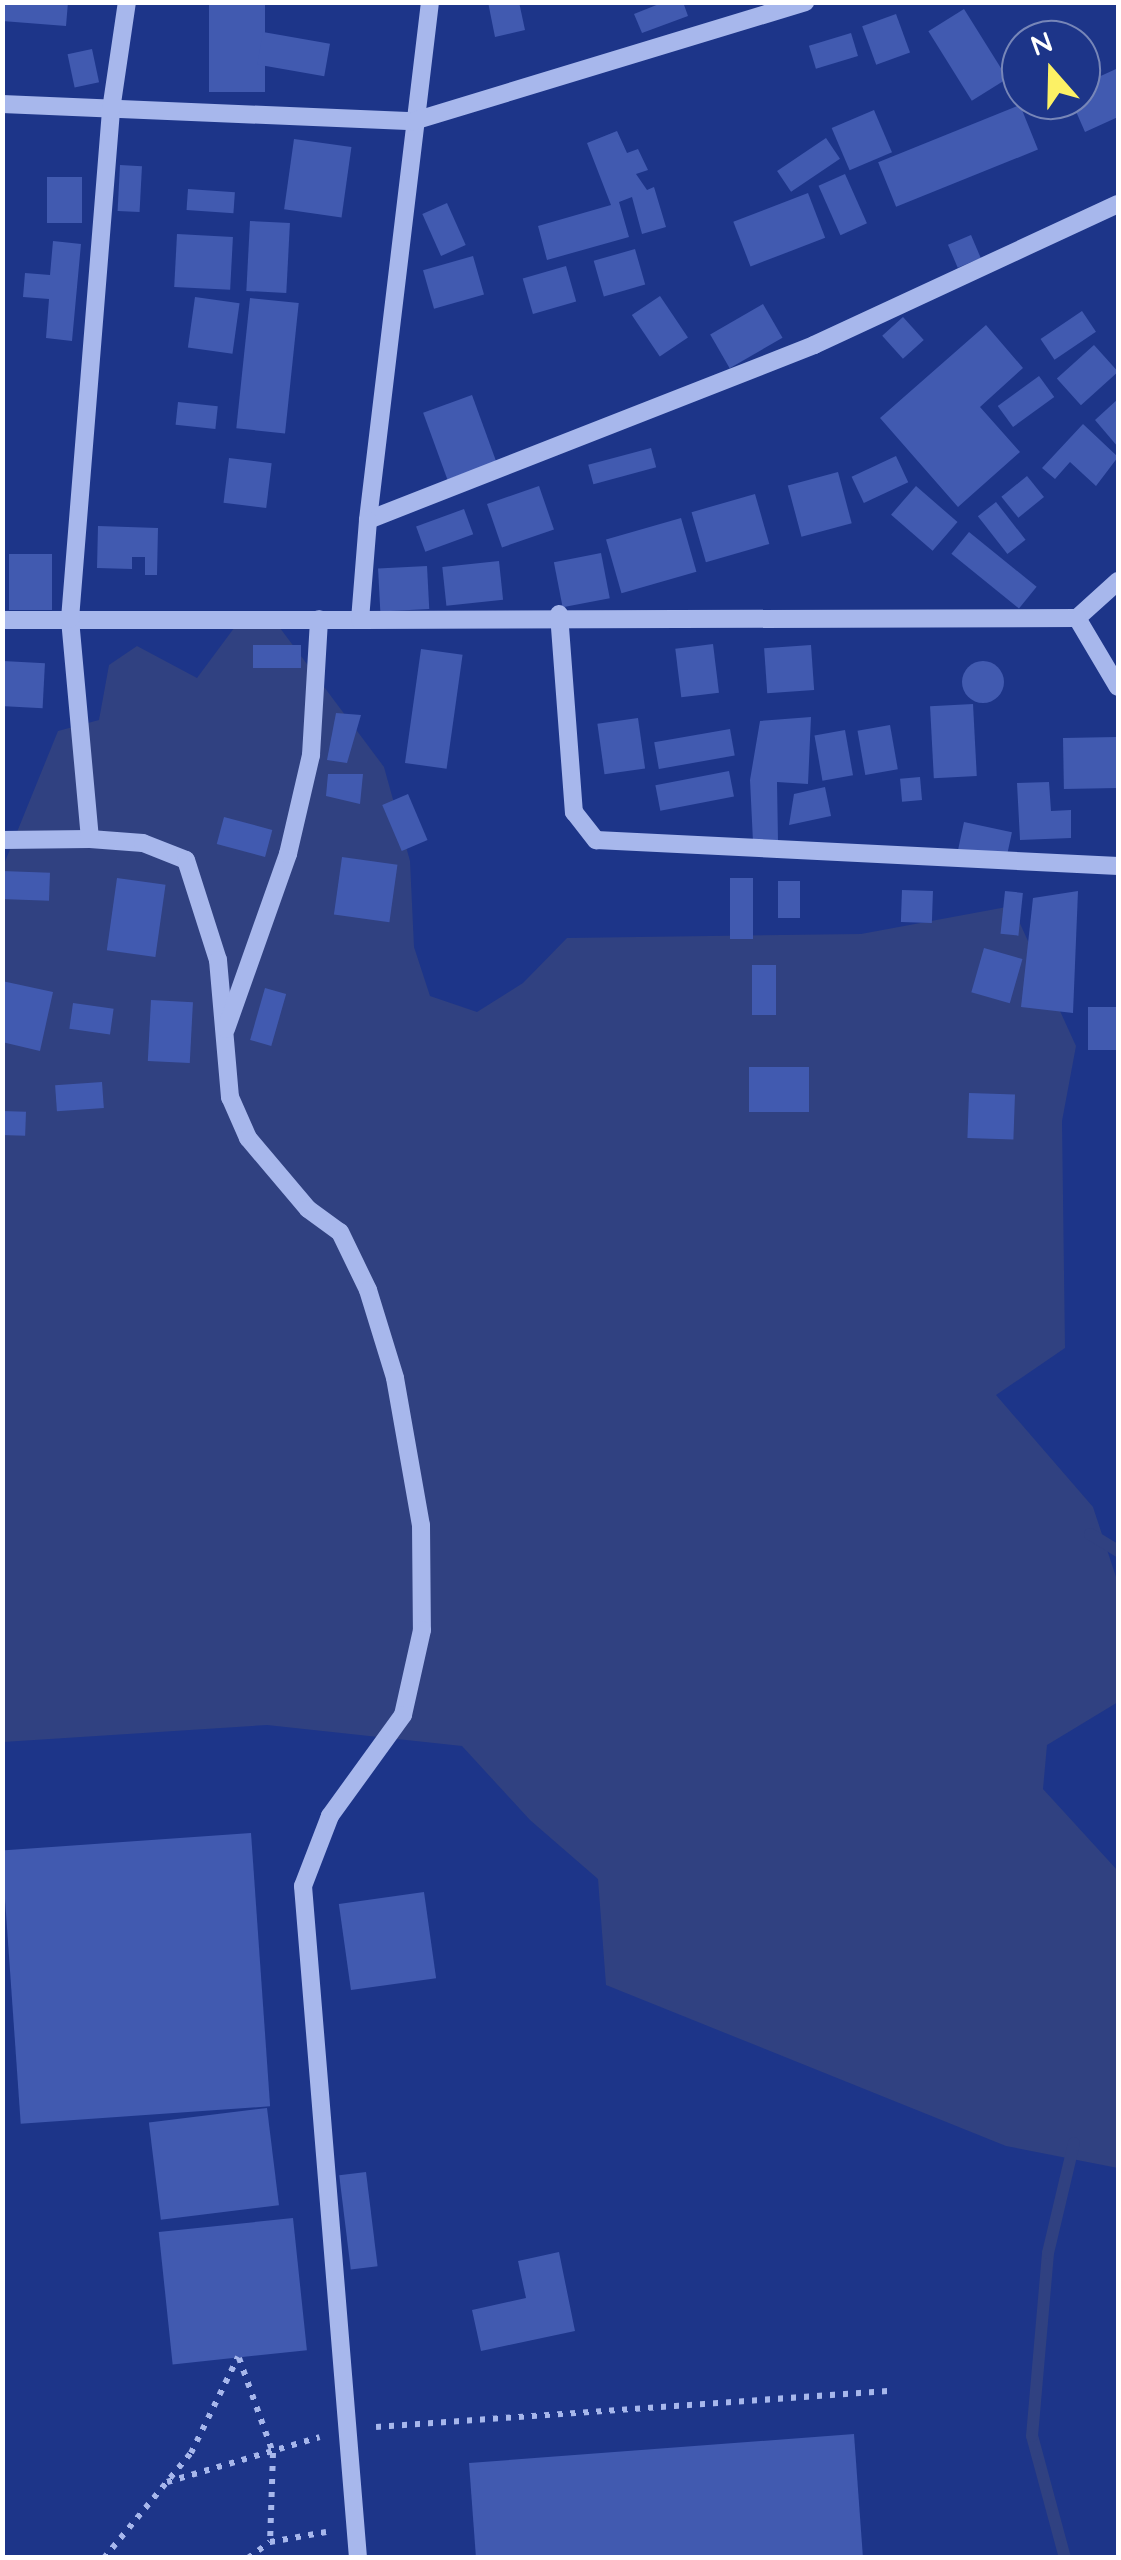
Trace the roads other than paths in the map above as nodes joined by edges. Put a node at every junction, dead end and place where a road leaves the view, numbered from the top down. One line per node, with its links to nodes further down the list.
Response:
1 (127, 2): 5 (street)
2 (430, 2): 6 (street)
3 (805, 2): 6 (street)
4 (2, 104): 5 (street)
5 (111, 110): 6 (street); 12 (street)
6 (414, 121): 8 (street)
7 (1118, 204): 8 (street)
8 (368, 520): 15 (street)
9 (1118, 581): 11 (street)
10 (559, 614): 11 (street); 15 (street); 19 (street)
11 (1077, 618): 16 (street)
12 (70, 619): 13 (street); 14 (street); 17 (street)
13 (2, 620)
14 (319, 620): 15 (street); 20 (street)
15 (360, 620)
16 (1118, 687)
17 (90, 839): 18 (street); 20 (street)
18 (2, 840)
19 (1118, 866)
20 (224, 1034): 21 (street)
21 (358, 2558)

